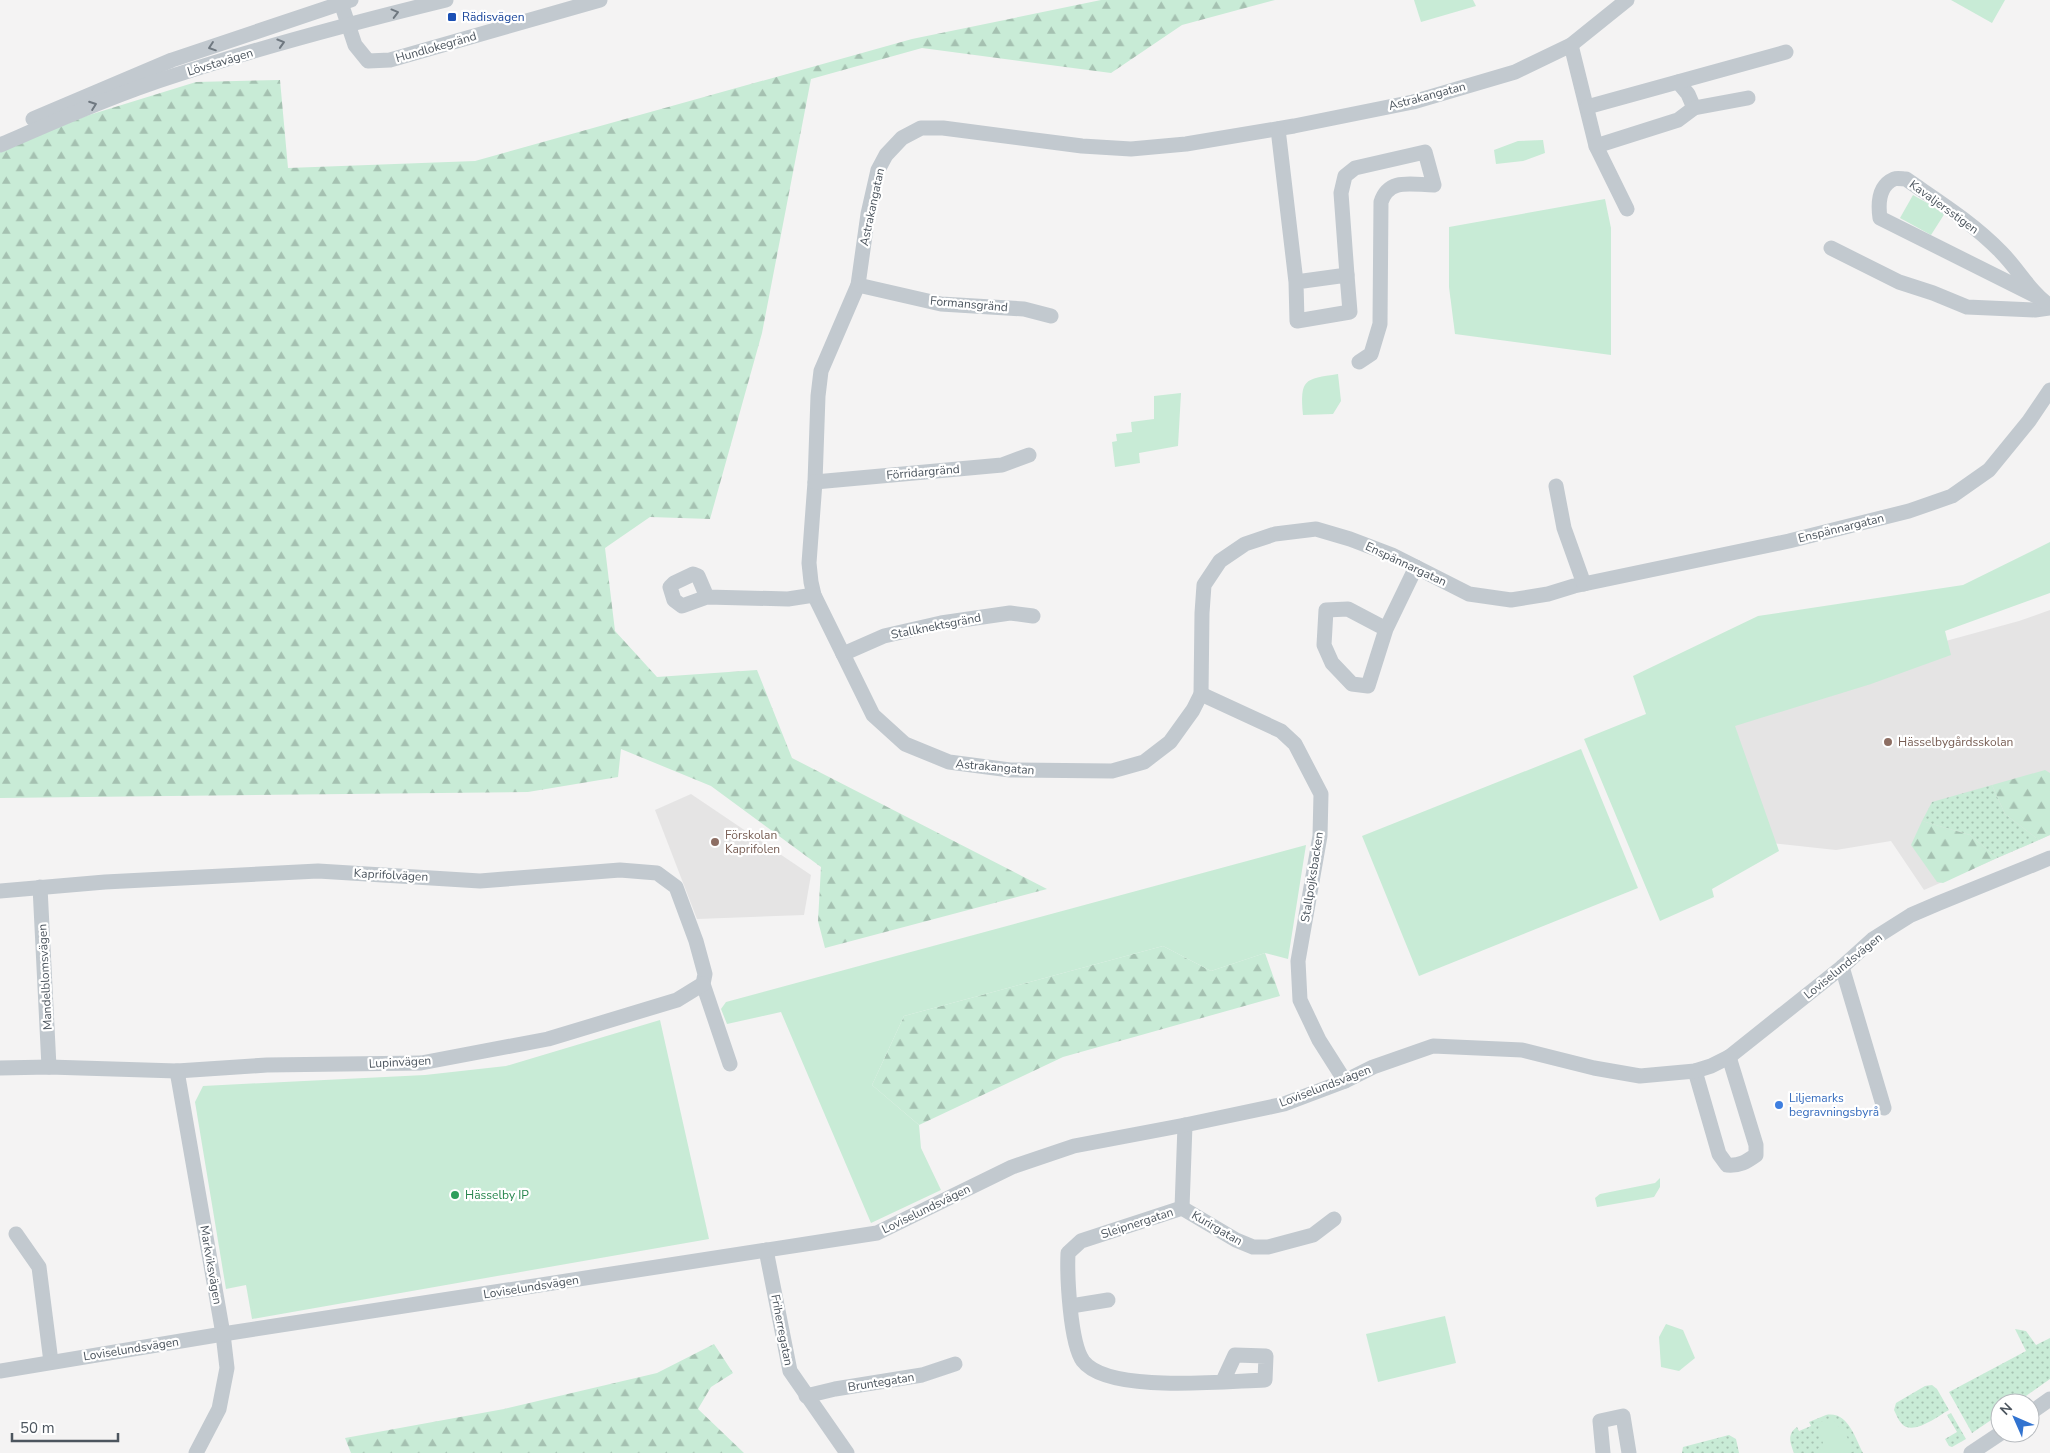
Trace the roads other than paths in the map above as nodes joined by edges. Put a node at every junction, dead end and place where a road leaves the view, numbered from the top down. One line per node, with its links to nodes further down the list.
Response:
1 (446, 0): 5 (street, Lövstavägen, one-way to 1)
2 (600, 0): 5 (street, Hundlokegränd)
3 (1626, 0): 6 (street, Astrakangatan)
4 (344, 1): 5 (street); 13 (street, Lövstavägen, one-way to 13)
5 (348, 26): 14 (street, Lövstavägen, one-way to 5)
6 (1571, 46): 10 (street); 12 (street, Astrakangatan)
7 (1786, 52): 8 (street)
8 (1678, 82): 10 (street); 11 (street)
9 (1748, 98): 11 (street)
10 (1587, 107): 15 (street)
11 (1694, 108): 15 (street)
12 (1278, 129): 19 (street); 20 (street, Astrakangatan)
13 (0, 134)
14 (0, 144)
15 (1596, 146): 16 (street)
16 (1627, 209)
17 (1831, 248): 22 (street, Kavaljersstigen)
18 (1347, 275): 19 (street); 19 (street); 24 (street)
19 (1296, 282)
20 (858, 285): 23 (street, Formansgränd); 27 (street, Astrakangatan)
21 (2036, 296): 21 (street, Kavaljersstigen); 22 (street, Kavaljersstigen)
22 (2050, 307)
23 (1052, 316)
24 (1359, 362)
25 (2050, 390): 30 (street, Enspännargatan)
26 (1029, 455): 27 (street, Förridargränd)
27 (815, 482): 31 (street, Astrakangatan)
28 (1556, 486): 30 (street)
29 (1416, 567): 30 (street, Enspännargatan); 34 (street); 36 (street, Enspännargatan)
30 (1584, 584)
31 (814, 595): 32 (street); 35 (street, Astrakangatan)
32 (707, 597)
33 (1033, 616): 35 (street, Stallknektsgränd)
34 (1386, 629): 34 (street)
35 (843, 654): 36 (street, Astrakangatan)
36 (1201, 694): 48 (street, Stallpojksbacken)
37 (2050, 858): 40 (street, Loviselundsvägen)
38 (40, 887): 39 (street, Kaprifolvägen); 41 (street, Kaprifolvägen); 44 (street, Mandelblomsvägen)
39 (0, 891)
40 (1842, 967): 42 (street, Loviselundsvägen); 49 (street)
41 (703, 984): 43 (street); 46 (street, Lupinvägen)
42 (1729, 1057): 47 (street, Loviselundsvägen); 47 (street)
43 (730, 1064)
44 (49, 1067): 45 (street, Lupinvägen); 46 (street, Lupinvägen)
45 (0, 1068)
46 (177, 1071): 57 (street, Markviksvägen)
47 (1695, 1071): 48 (street, Loviselundsvägen)
48 (1345, 1081): 50 (street, Loviselundsvägen)
49 (1884, 1108)
50 (1185, 1125): 51 (street, Sleipnergatan); 54 (street, Loviselundsvägen)
51 (1182, 1208): 52 (street, Kurirgatan); 56 (street, Sleipnergatan)
52 (1334, 1219)
53 (16, 1234): 58 (street)
54 (766, 1250): 57 (street, Loviselundsvägen); 62 (street, Friherregatan)
55 (1108, 1300): 56 (street)
56 (1071, 1306): 61 (street, Sleipnergatan)
57 (223, 1334): 58 (street, Loviselundsvägen); 64 (street, Markviksvägen)
58 (51, 1362): 60 (street, Loviselundsvägen)
59 (955, 1364): 62 (street, Bruntegatan)
60 (0, 1372)
61 (1224, 1381)
62 (806, 1396): 65 (street, Friherregatan)
63 (1990, 1440): 68 (street)
64 (196, 1453)
65 (847, 1453)
66 (1604, 1453): 67 (street)
67 (1629, 1453)
68 (1971, 1453)

